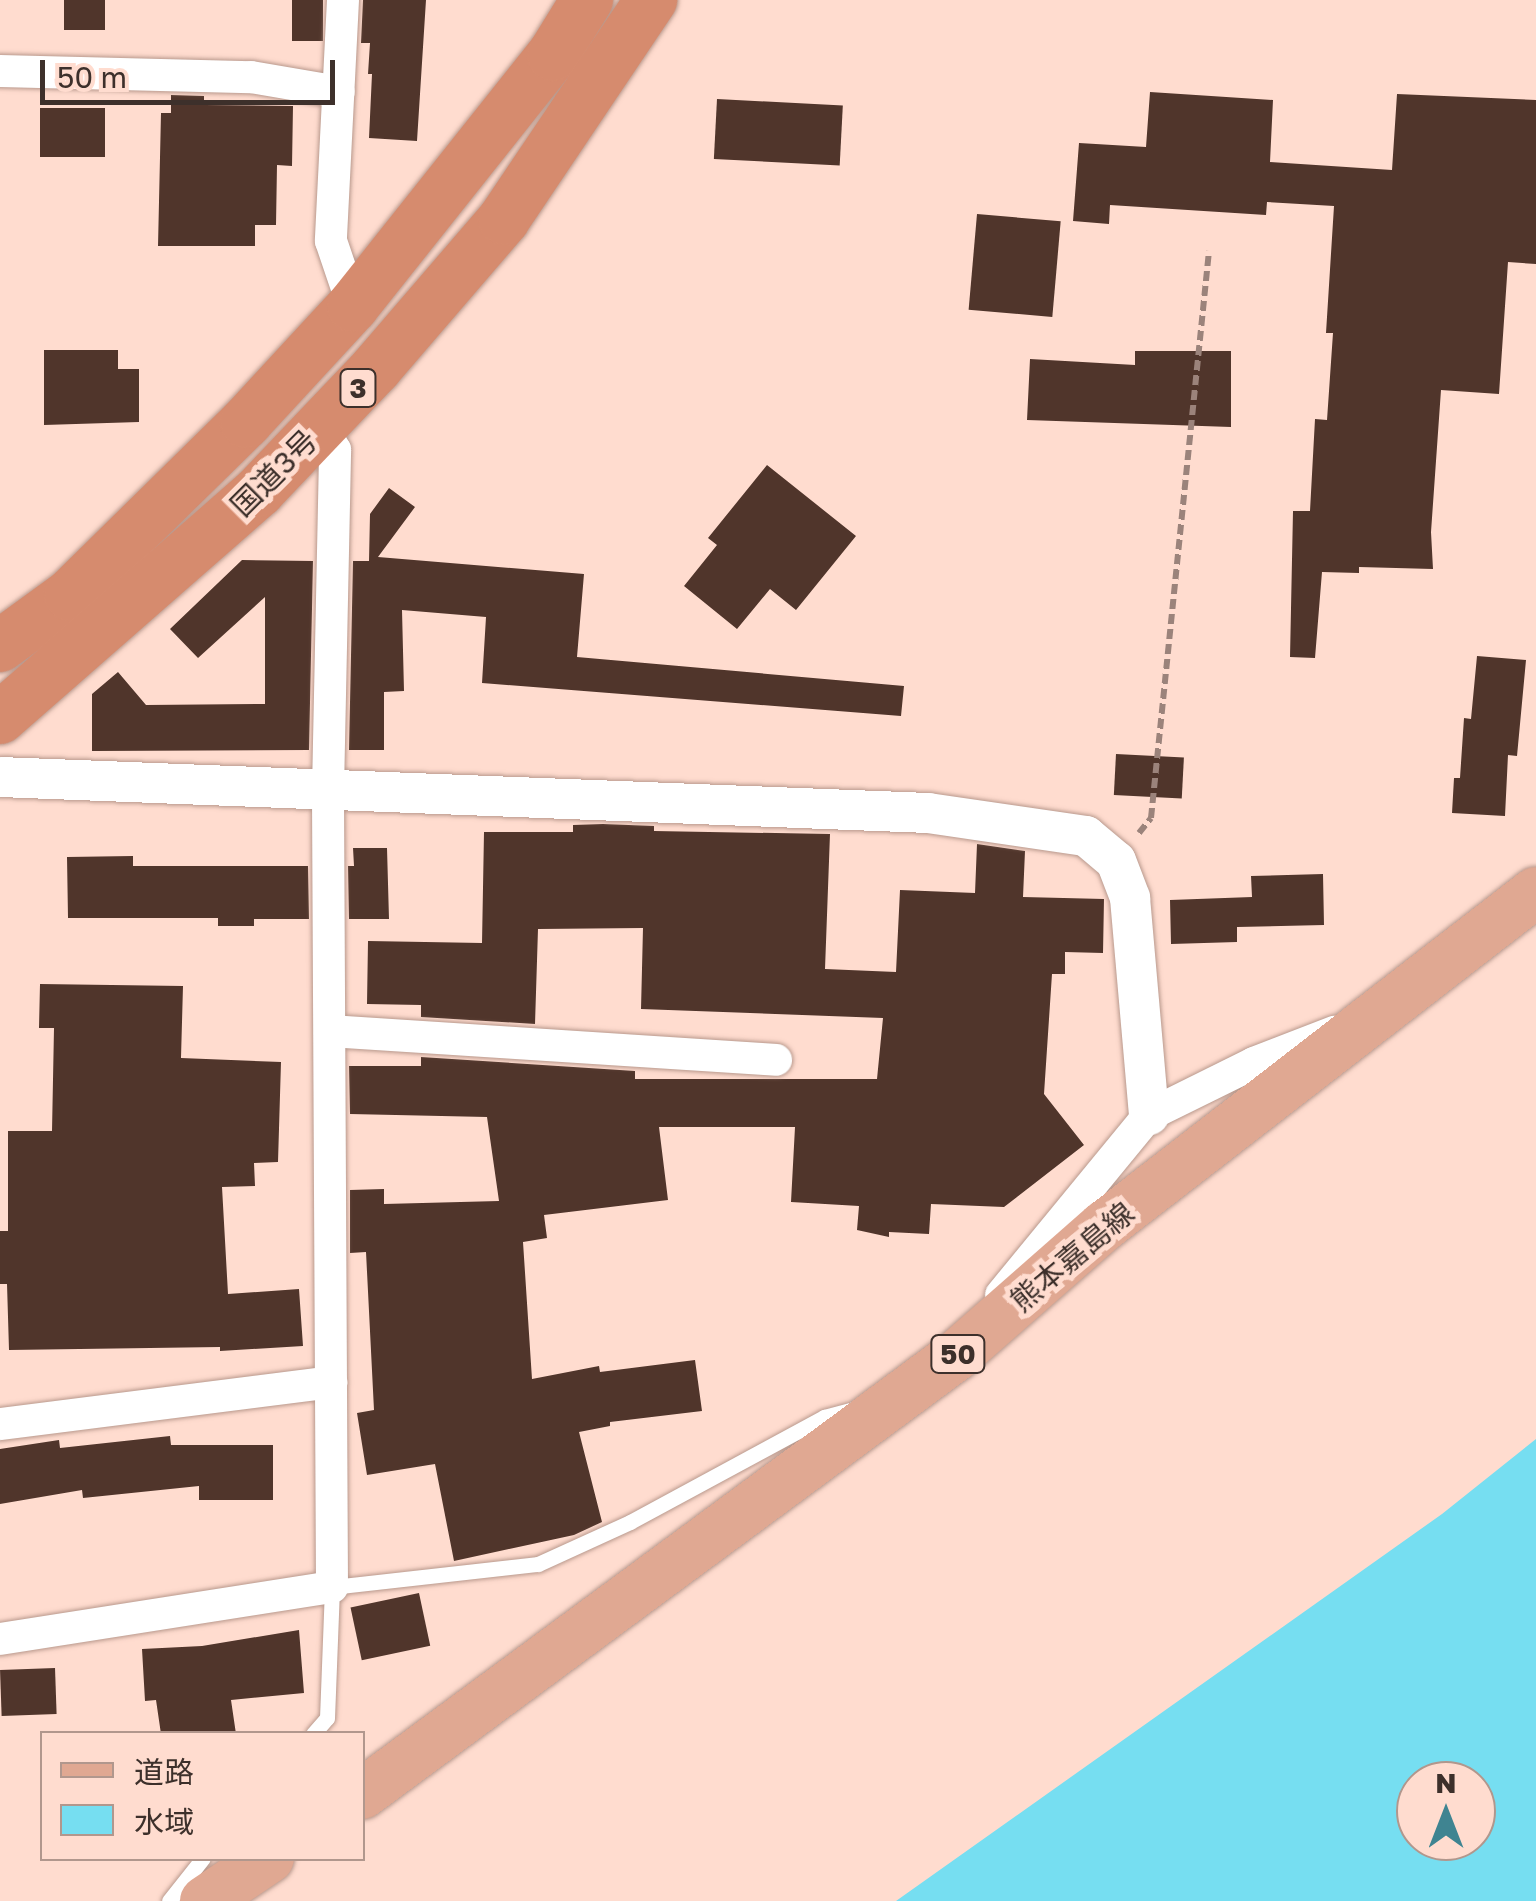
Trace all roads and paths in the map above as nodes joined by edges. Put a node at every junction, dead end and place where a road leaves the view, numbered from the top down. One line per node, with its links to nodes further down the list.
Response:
1 (343, 0): 5 (street)
2 (587, 0): 7 (highway, 国道3号 / 3)
3 (651, 0): 8 (highway, 国道3号 / 3)
4 (0, 71): 5 (street)
5 (339, 92): 7 (street)
6 (1209, 251): 13 (path)
7 (354, 306): 9 (highway, 国道3号 / 3)
8 (321, 426): 10 (highway, 国道3号 / 3); 12 (street)
9 (0, 646)
10 (0, 718)
11 (0, 776): 12 (street)
12 (328, 790): 13 (street); 16 (street)
13 (1116, 861): 18 (street)
14 (1536, 892): 15 (main road, 熊本嘉島線 / 50)
15 (1381, 1013): 18 (street); 19 (main road, 熊本嘉島線 / 50)
16 (330, 1031): 17 (street); 20 (street)
17 (776, 1060)
18 (1149, 1116): 19 (street)
19 (957, 1355): 21 (main road, 熊本嘉島線 / 50)
20 (331, 1382): 22 (street); 23 (street)
21 (901, 1397): 23 (lane); 26 (main road, 熊本嘉島線 / 50)
22 (0, 1424)
23 (332, 1587): 24 (street); 25 (lane)
24 (0, 1639)
25 (316, 1731)
26 (365, 1792)
27 (201, 1861): 29 (lane)
28 (265, 1861): 30 (main road)
29 (169, 1901)
30 (205, 1901)

